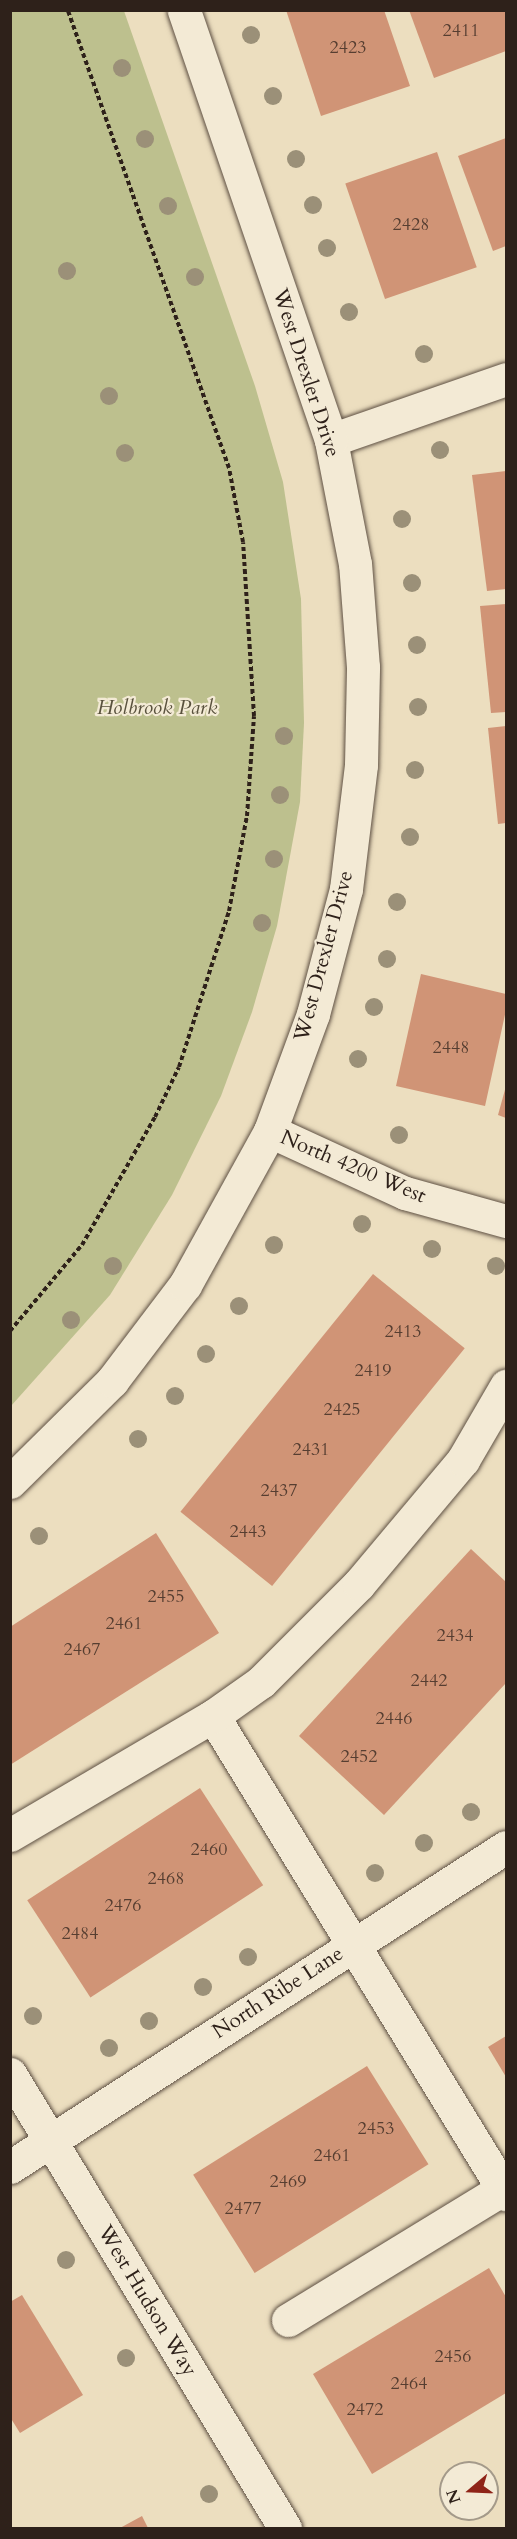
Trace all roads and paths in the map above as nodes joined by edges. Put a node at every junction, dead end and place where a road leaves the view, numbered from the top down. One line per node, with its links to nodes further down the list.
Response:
1 (68, 10): 7 (path)
2 (184, 10): 4 (street, West Drexler Drive)
3 (507, 379): 4 (street)
4 (331, 440): 5 (street, West Drexler Drive)
5 (270, 1131): 6 (street, North 4200 West); 9 (street, West Drexler Drive)
6 (507, 1221)
7 (10, 1331)
8 (507, 1386): 10 (street)
9 (10, 1482)
10 (213, 1716): 11 (street); 13 (street)
11 (10, 1835)
12 (507, 1847): 13 (street, North Ribe Lane)
13 (353, 1944): 15 (street, North Ribe Lane); 17 (street)
14 (10, 2074): 15 (street, West Hudson Way)
15 (50, 2141): 16 (street, North Ribe Lane); 19 (street, West Hudson Way)
16 (10, 2167)
17 (505, 2192): 18 (street)
18 (288, 2320)
19 (285, 2529)

